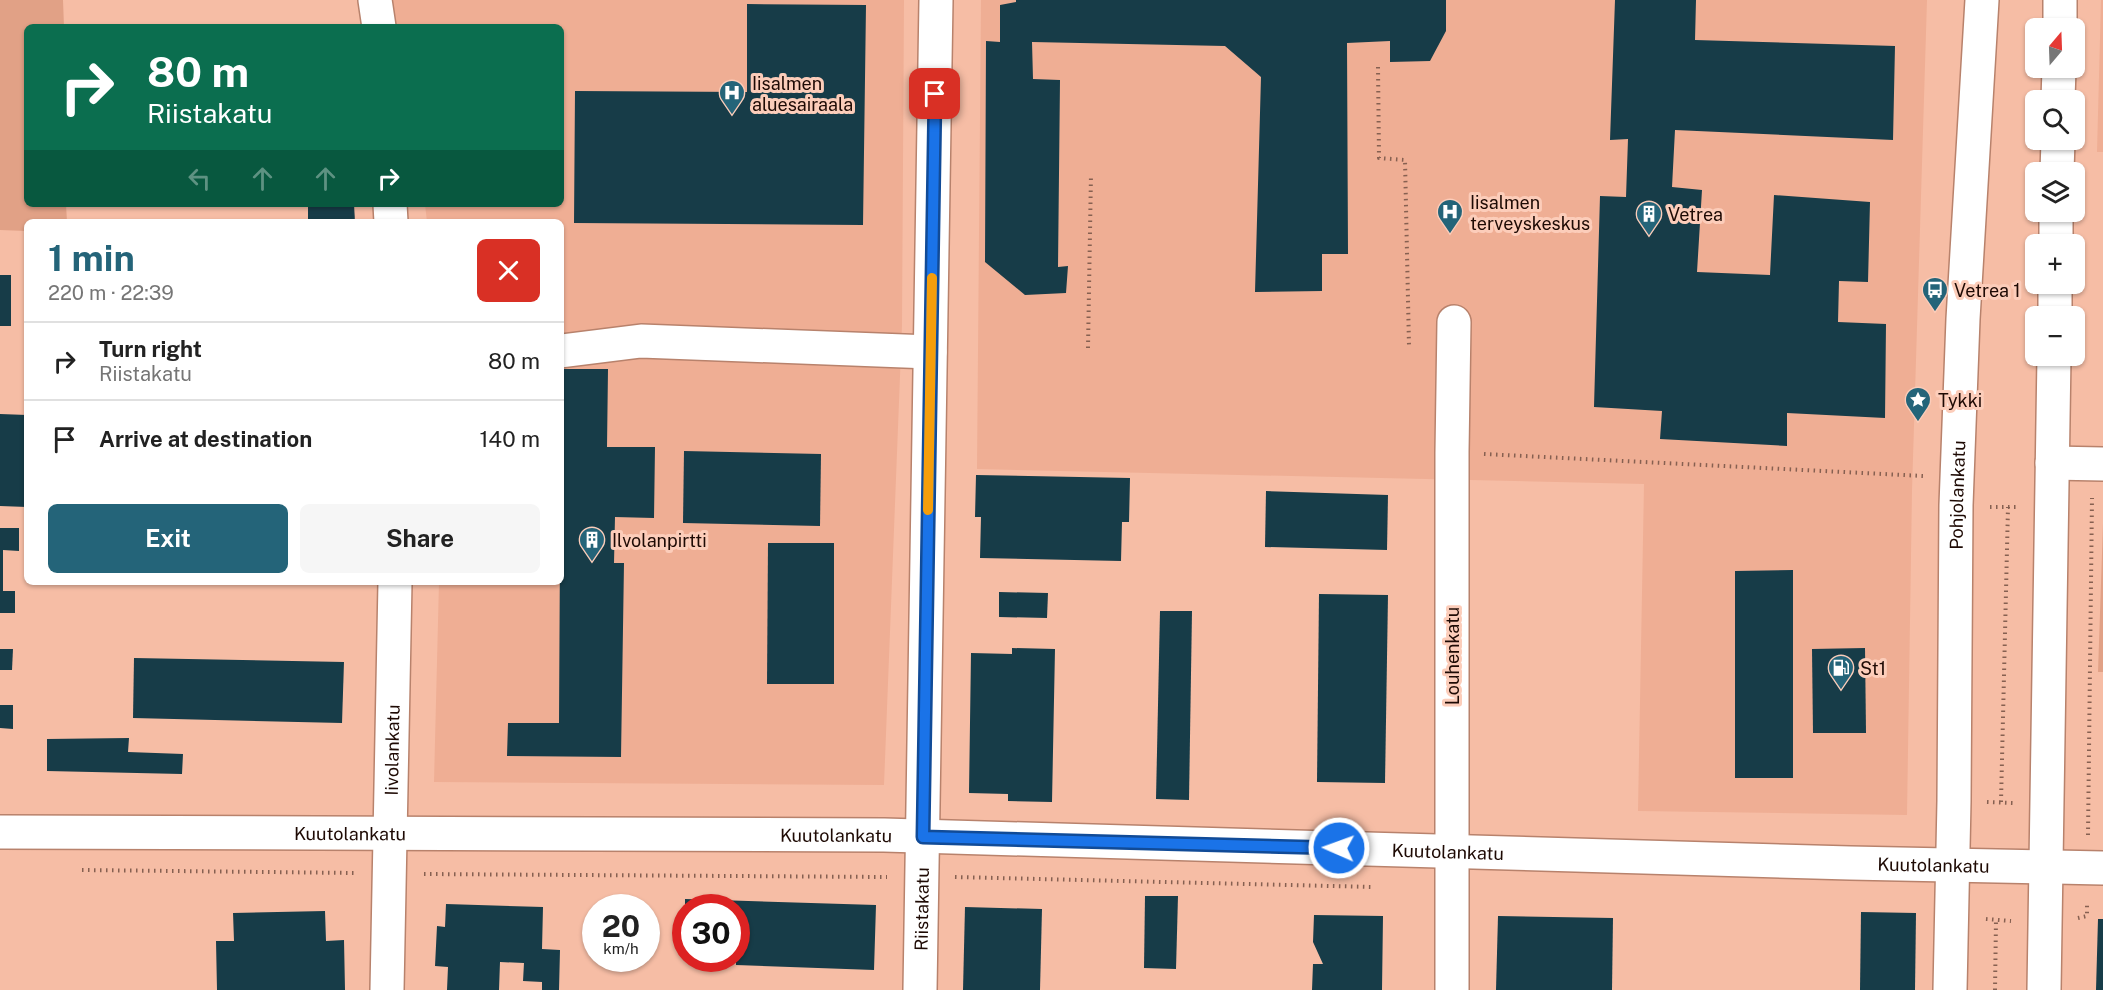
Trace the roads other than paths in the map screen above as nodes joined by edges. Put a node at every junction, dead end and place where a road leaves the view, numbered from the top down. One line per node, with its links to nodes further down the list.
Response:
1 (375, 0): 6 (street)
2 (936, 0): 9 (street, Riistakatu)
3 (1982, 0): 18 (street, Pohjolankatu)
4 (2060, 0): 5 (street)
5 (2060, 18)
6 (379, 24)
7 (1454, 322): 17 (street, Louhenkatu)
8 (564, 351): 9 (street)
9 (930, 352): 16 (street, Riistakatu)
10 (2054, 366): 11 (street)
11 (2052, 464): 12 (street); 19 (street)
12 (2103, 464)
13 (395, 585): 15 (street, Iivolankatu)
14 (0, 832): 15 (street, Kuutolankatu)
15 (390, 833): 16 (street, Kuutolankatu); 21 (street, Iivolankatu)
16 (923, 837): 17 (street, Kuutolankatu); 22 (street, Riistakatu)
17 (1452, 851): 18 (street, Kuutolankatu); 23 (street, Louhenkatu)
18 (1953, 865): 19 (street, Kuutolankatu); 24 (street, Pohjolankatu)
19 (2047, 867): 20 (street, Kuutolankatu); 25 (street)
20 (2103, 868)
21 (387, 990)
22 (920, 990)
23 (1452, 990)
24 (1950, 990)
25 (2044, 990)

